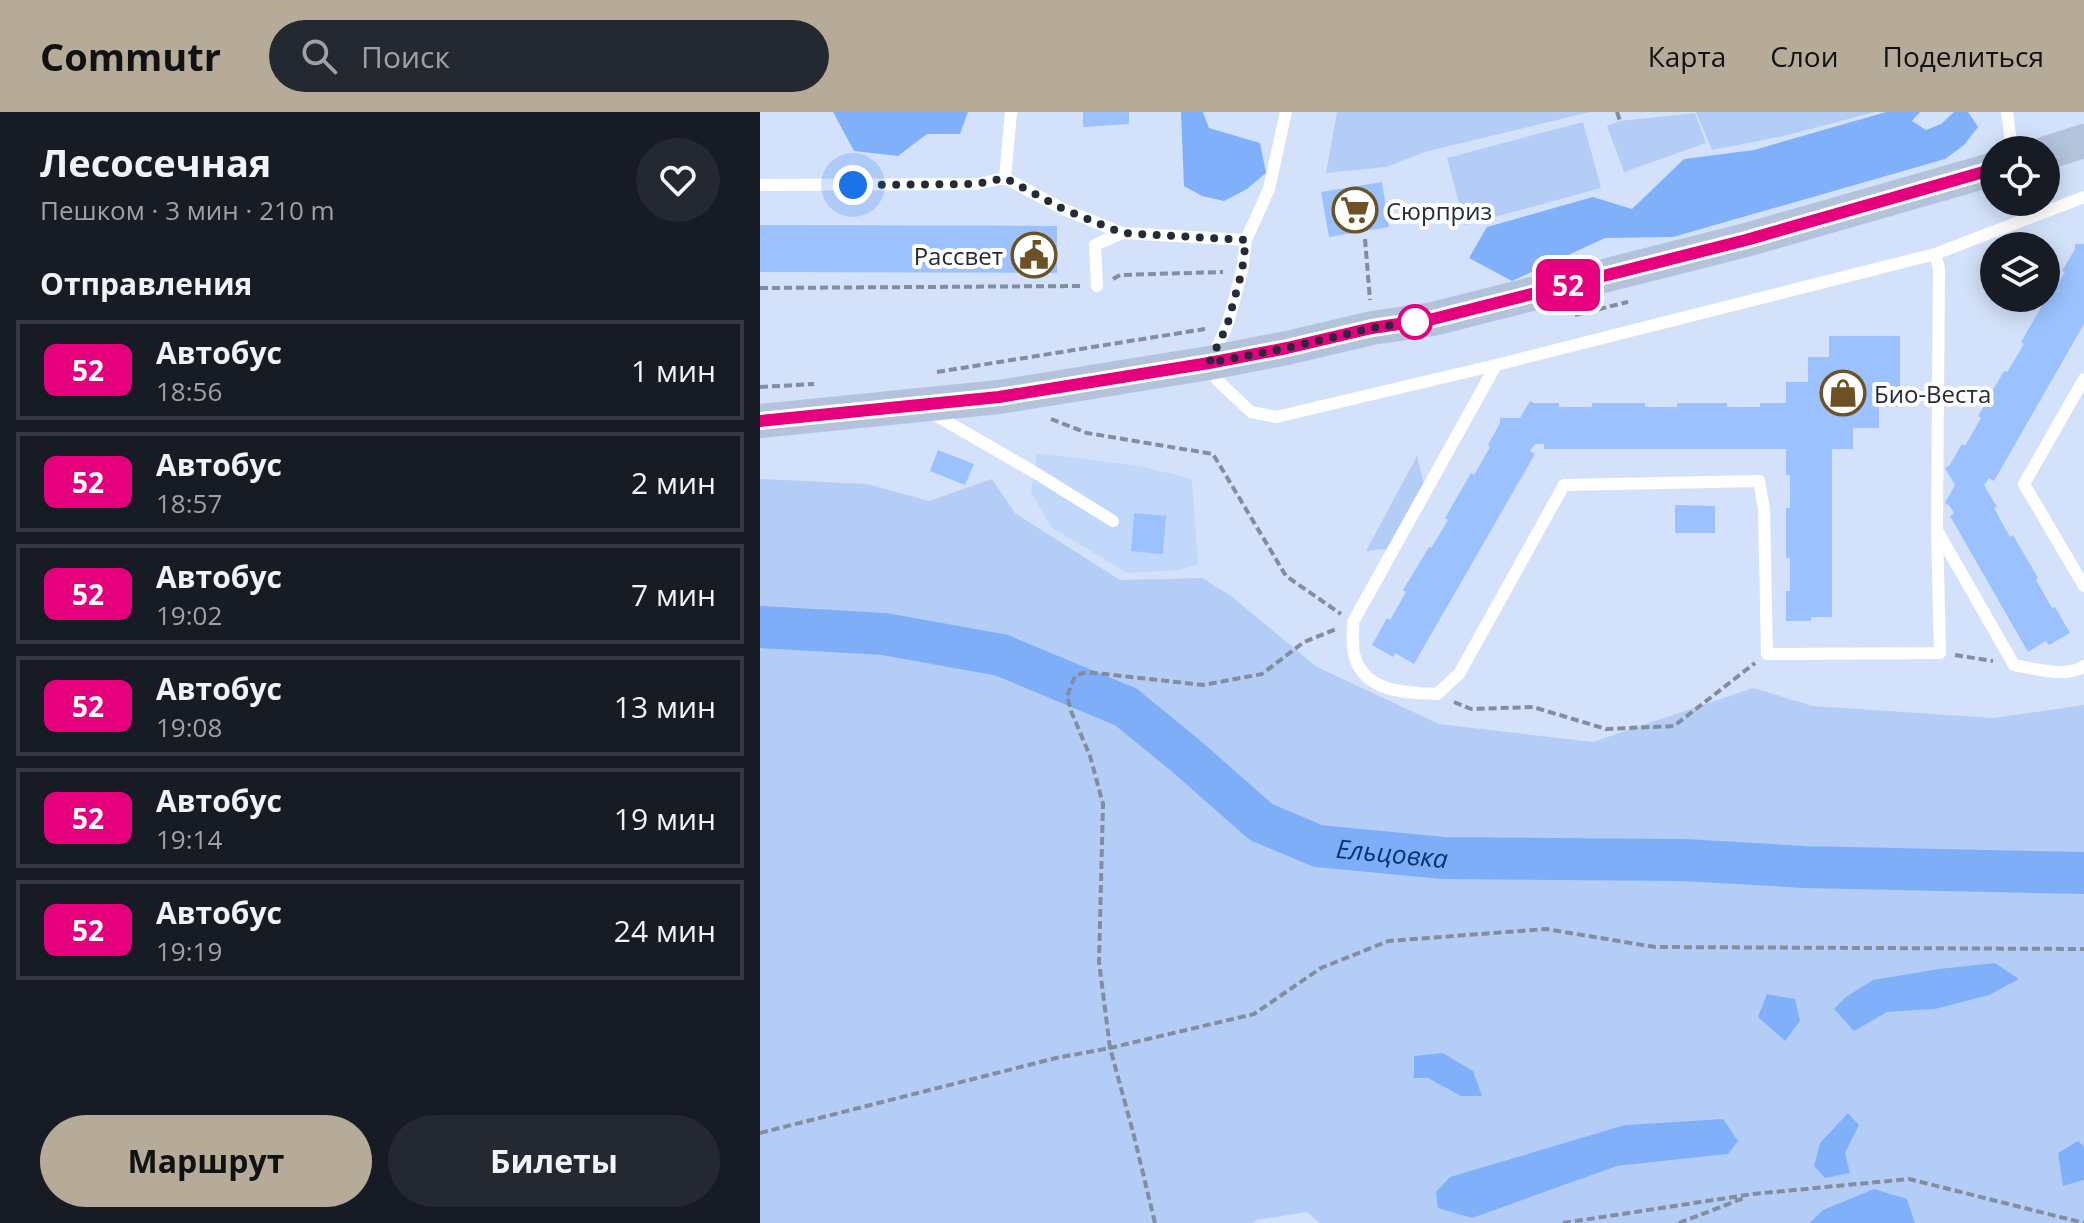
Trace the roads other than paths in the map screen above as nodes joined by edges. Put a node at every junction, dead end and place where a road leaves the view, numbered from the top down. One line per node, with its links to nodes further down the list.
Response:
1 (1011, 112): 8 (lane)
2 (1286, 112): 15 (lane)
3 (2007, 112): 4 (lane)
4 (2010, 136)
5 (2084, 141): 6 (street)
6 (2060, 149)
7 (1980, 173): 18 (street)
8 (1005, 178): 9 (lane); 14 (lane)
9 (760, 185)
10 (2084, 197): 11 (lane)
11 (2060, 206): 12 (lane)
12 (2084, 206)
13 (2034, 216): 16 (lane)
14 (1122, 233): 15 (lane); 17 (lane)
15 (1246, 240): 18 (lane)
16 (1935, 254): 19 (lane); 24 (lane)
17 (1097, 286)
18 (1209, 363): 19 (lane); 21 (street)
19 (1496, 365): 24 (lane)
20 (2084, 379): 25 (lane)
21 (922, 390): 22 (street); 23 (lane)
22 (760, 421)
23 (1113, 521)
24 (1937, 529): 26 (lane)
25 (2084, 586)
26 (2084, 666)

